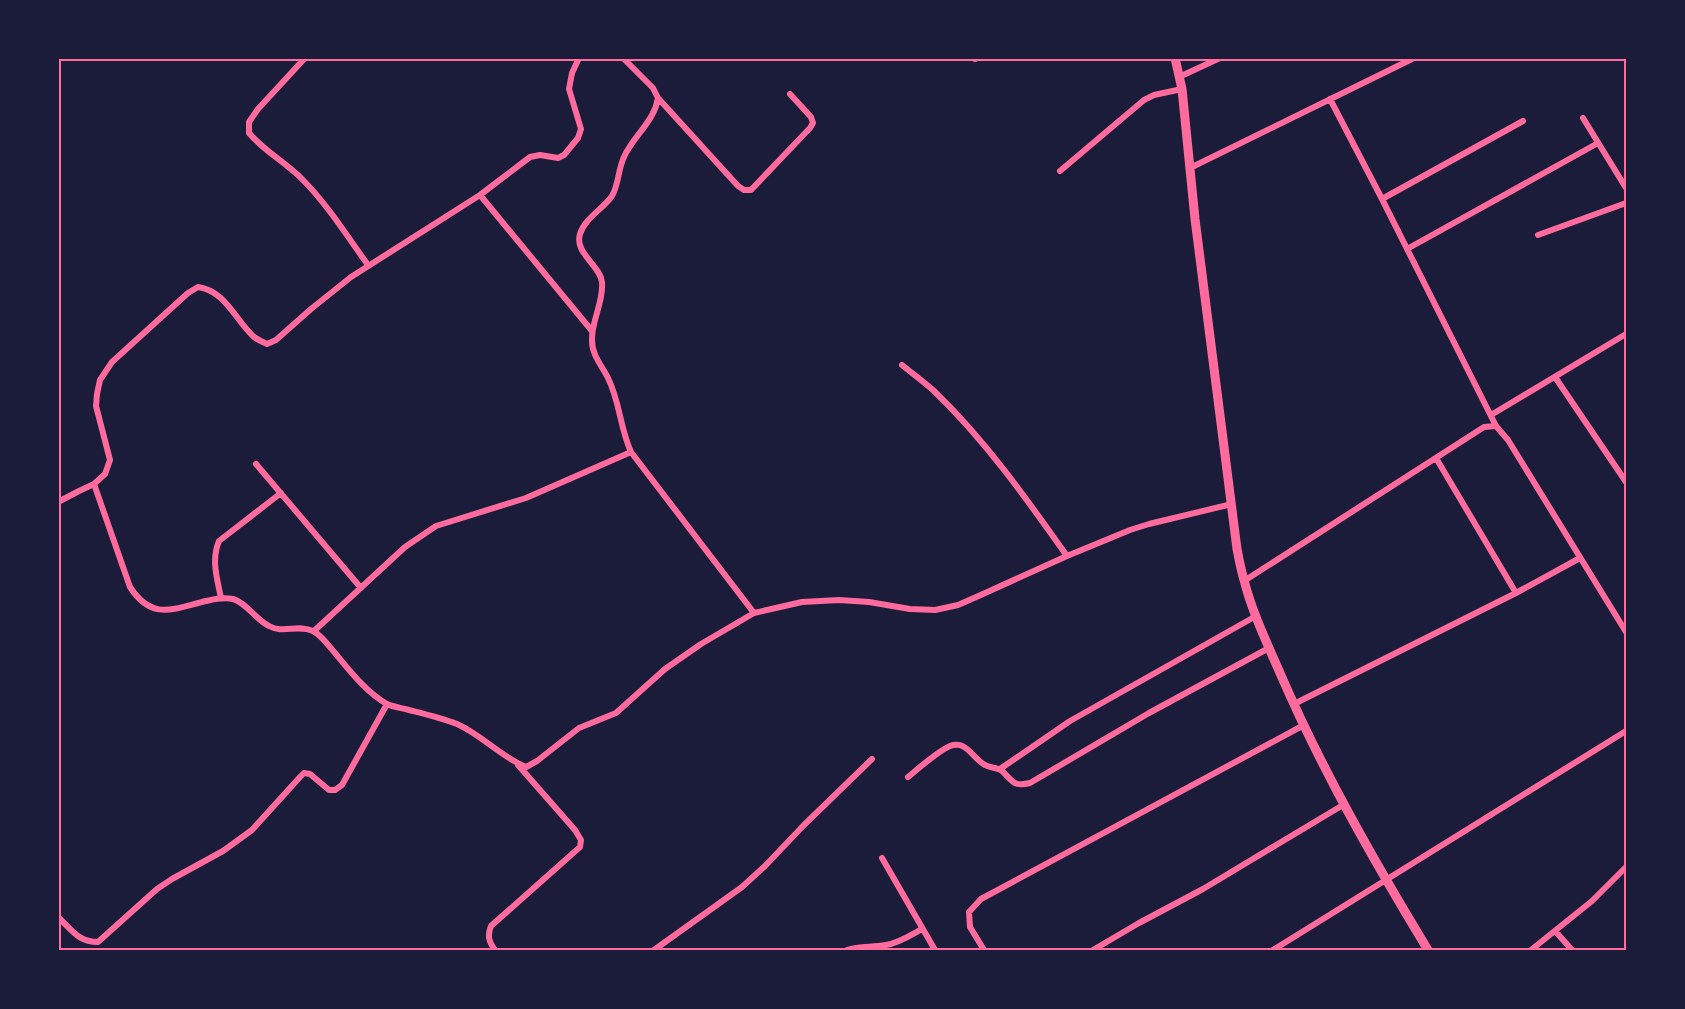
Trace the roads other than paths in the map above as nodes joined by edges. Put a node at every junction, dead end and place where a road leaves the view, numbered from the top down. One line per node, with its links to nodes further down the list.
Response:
1 (305, 58): 23 (street)
2 (579, 58): 18 (street)
3 (623, 58): 10 (street)
4 (1175, 58): 7 (main road)
5 (1220, 58): 7 (street)
6 (1412, 59): 11 (street)
7 (1179, 77): 8 (main road)
8 (1182, 89): 15 (main road); 16 (street)
9 (790, 94): 10 (street)
10 (658, 98): 24 (street)
11 (1330, 99): 15 (street); 19 (street)
12 (1583, 118): 14 (street)
13 (1523, 120): 19 (street)
14 (1598, 143): 17 (street); 22 (street)
15 (1190, 168): 37 (main road)
16 (1060, 171)
17 (1626, 188)
18 (480, 195): 23 (street); 24 (street)
19 (1382, 199): 22 (street)
20 (1626, 203): 21 (street)
21 (1538, 235)
22 (1407, 249): 28 (street)
23 (368, 265): 34 (street)
24 (592, 331): 30 (street)
25 (1626, 334): 27 (street)
26 (902, 365): 38 (street)
27 (1555, 377): 28 (street); 33 (street)
28 (1491, 415): 29 (street)
29 (1496, 426): 31 (street); 39 (street)
30 (631, 452): 41 (street); 44 (street)
31 (1436, 458): 40 (street); 42 (street)
32 (256, 464): 35 (street)
33 (1626, 482)
34 (94, 484): 36 (street); 43 (street)
35 (281, 493): 41 (street); 43 (street)
36 (58, 502)
37 (1232, 504): 38 (street); 40 (main road)
38 (1067, 556): 44 (street)
39 (1580, 558): 42 (street); 47 (street)
40 (1244, 581): 45 (main road)
41 (361, 588): 46 (street)
42 (1516, 593): 50 (street)
43 (221, 598): 46 (street)
44 (754, 613): 54 (street)
45 (1256, 616): 48 (main road); 55 (street)
46 (314, 631): 49 (street)
47 (1626, 633)
48 (1269, 648): 50 (main road); 55 (street)
49 (387, 704): 54 (street); 61 (street)
50 (1294, 704): 51 (main road)
51 (1304, 725): 57 (main road); 68 (street)
52 (1626, 731): 60 (street)
53 (872, 759): 65 (street)
54 (516, 763): 64 (street)
55 (1000, 769): 56 (street)
56 (908, 777)
57 (1343, 805): 60 (main road); 69 (street)
58 (882, 858): 62 (street)
59 (1626, 867): 63 (street)
60 (1386, 882): 70 (street); 71 (main road)
61 (58, 917)
62 (922, 929): 66 (street); 67 (street)
63 (1556, 932): 72 (street); 73 (street)
64 (495, 951)
65 (654, 951)
66 (847, 951)
67 (935, 951)
68 (984, 951)
69 (1093, 951)
70 (1273, 951)
71 (1428, 951)
72 (1531, 951)
73 (1572, 951)

